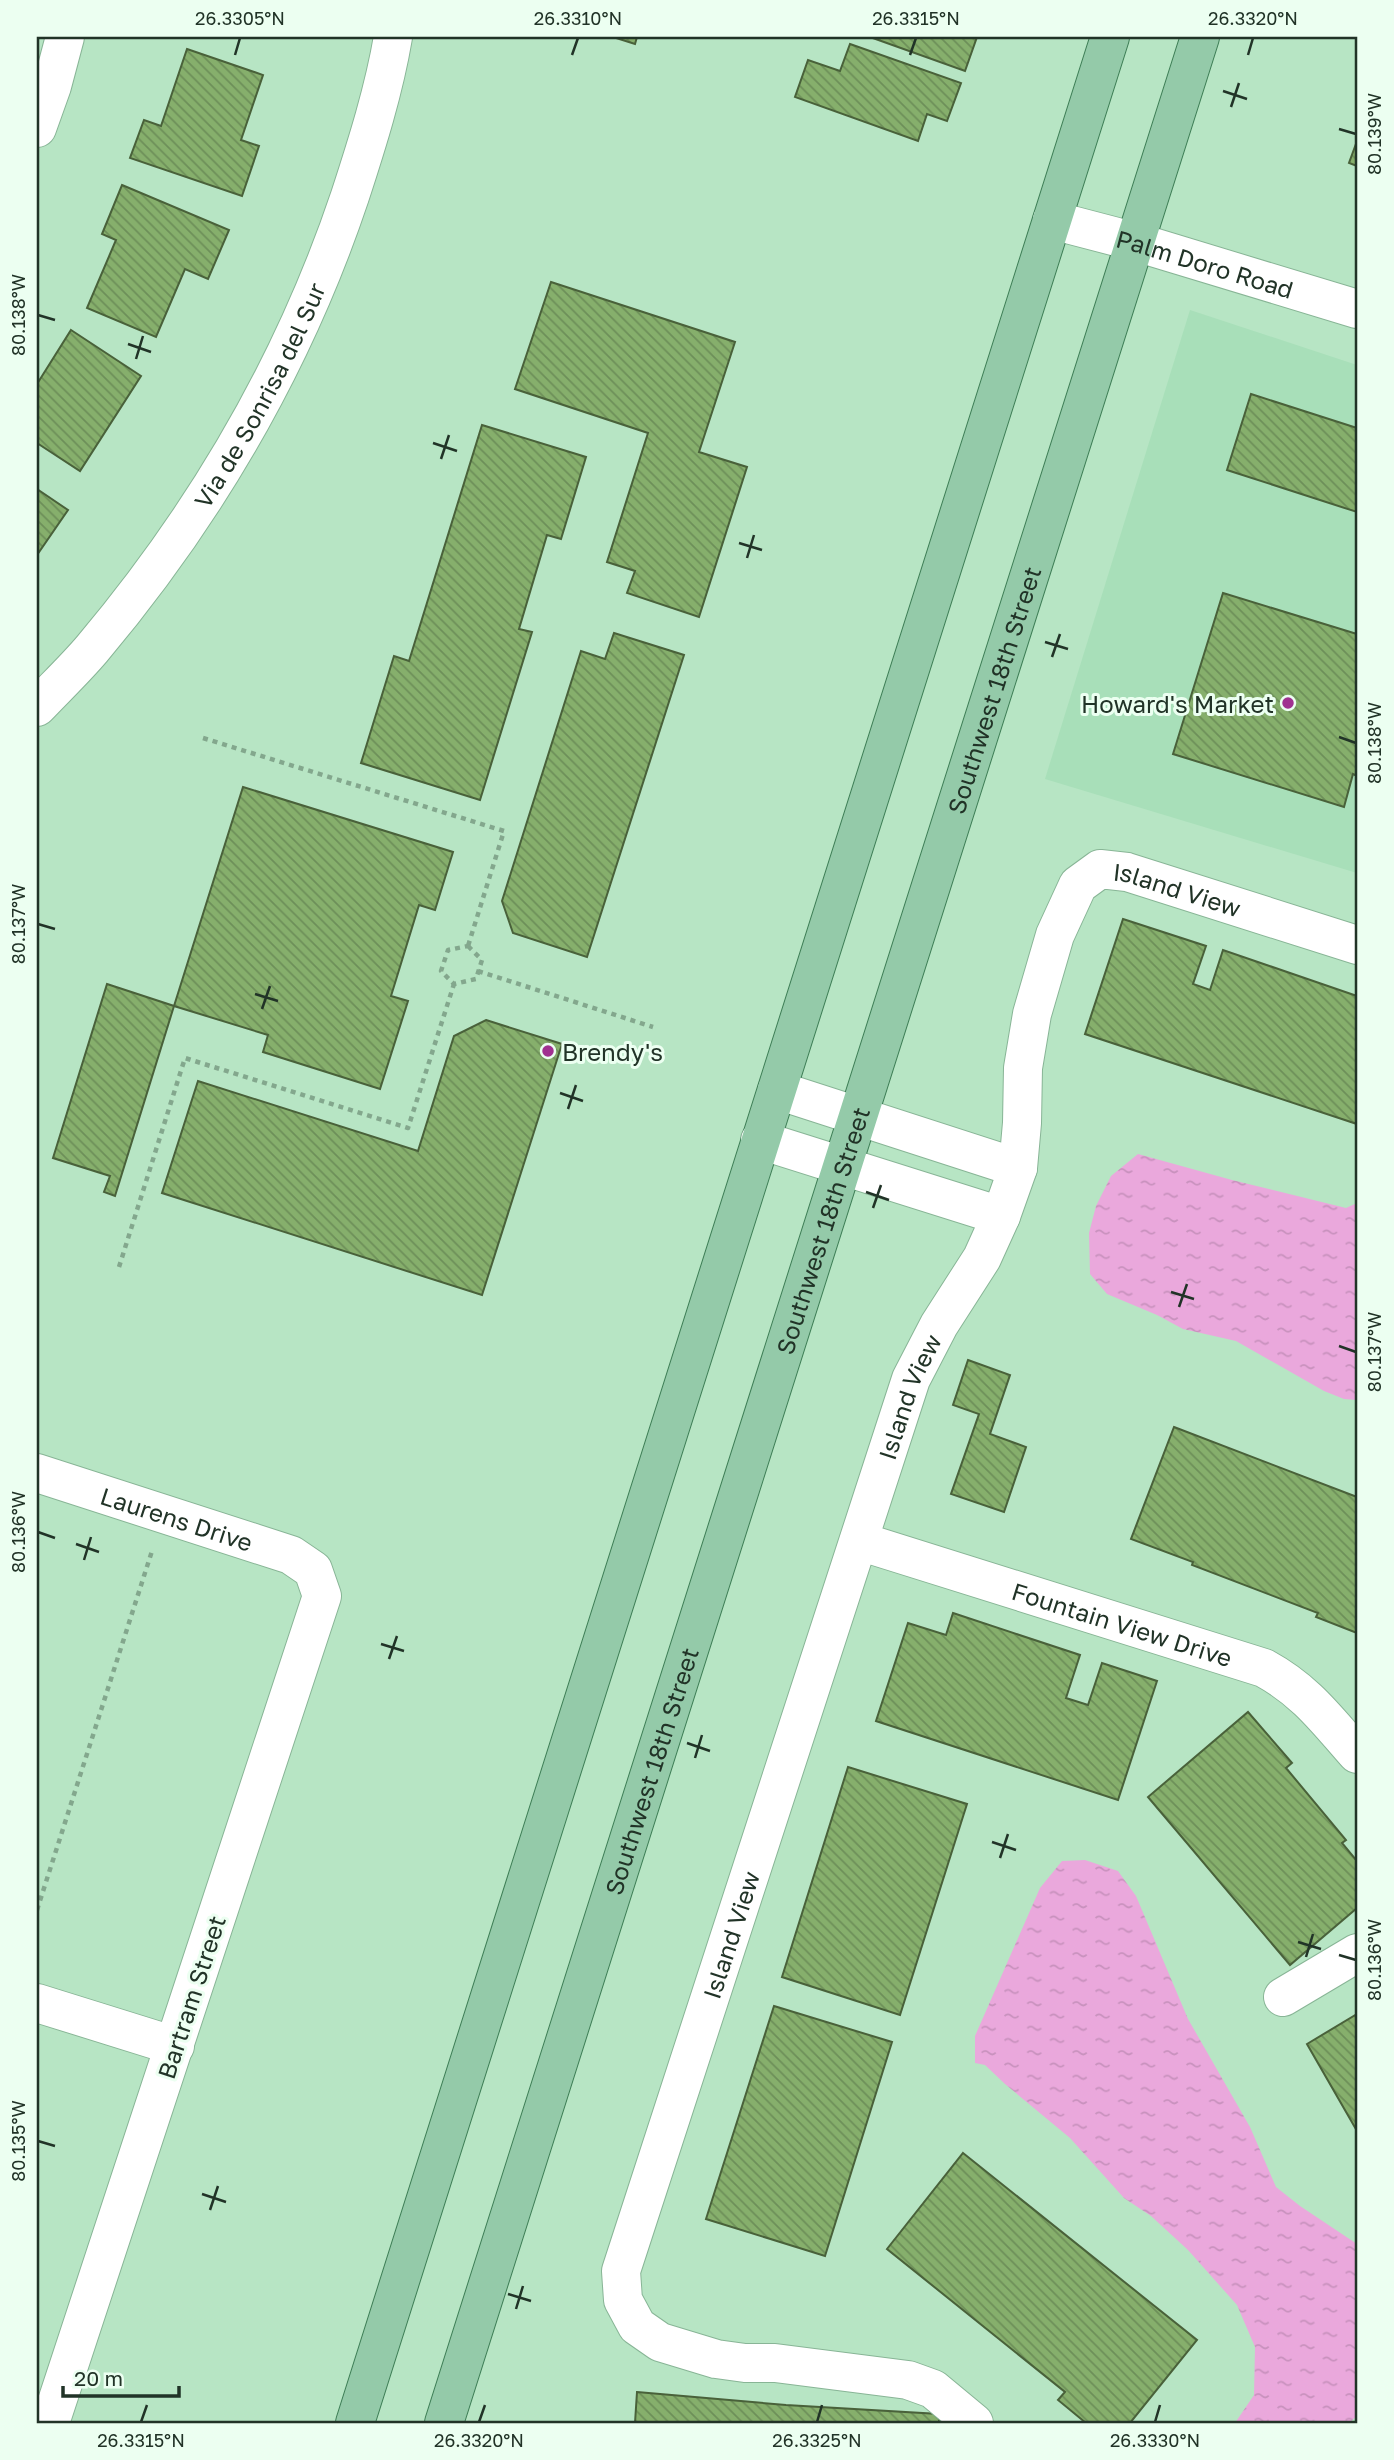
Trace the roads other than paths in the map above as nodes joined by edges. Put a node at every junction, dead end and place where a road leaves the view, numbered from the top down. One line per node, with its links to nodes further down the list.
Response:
1 (65, 37): 5 (street)
2 (393, 37): 9 (street, Via de Sonrisa del Sur)
3 (1110, 37): 6 (main road)
4 (1200, 37): 7 (main road, Southwest 18th Street)
5 (37, 128)
6 (1052, 220): 7 (street, Palm Doro Road); 11 (main road)
7 (1136, 242): 8 (street, Palm Doro Road); 12 (main road, Southwest 18th Street)
8 (1357, 309)
9 (37, 707)
10 (1357, 944): 15 (street, Island View)
11 (777, 1090): 12 (street); 13 (main road)
12 (859, 1116): 14 (main road, Southwest 18th Street); 15 (street)
13 (760, 1140): 14 (street); 26 (main road)
14 (843, 1166): 16 (street); 27 (main road, Southwest 18th Street)
15 (1018, 1167): 16 (street, Island View)
16 (1001, 1216): 18 (street, Island View)
17 (37, 1473): 19 (street, Laurens Drive)
18 (859, 1541): 20 (street, Fountain View Drive); 28 (street, Island View)
19 (313, 1570): 24 (street, Bartram Street)
20 (1357, 1754)
21 (1357, 1953): 22 (street)
22 (1283, 1997)
23 (37, 2003): 24 (street)
24 (175, 2046): 25 (street, Bartram Street)
25 (50, 2423)
26 (355, 2423)
27 (444, 2423)
28 (974, 2423)

